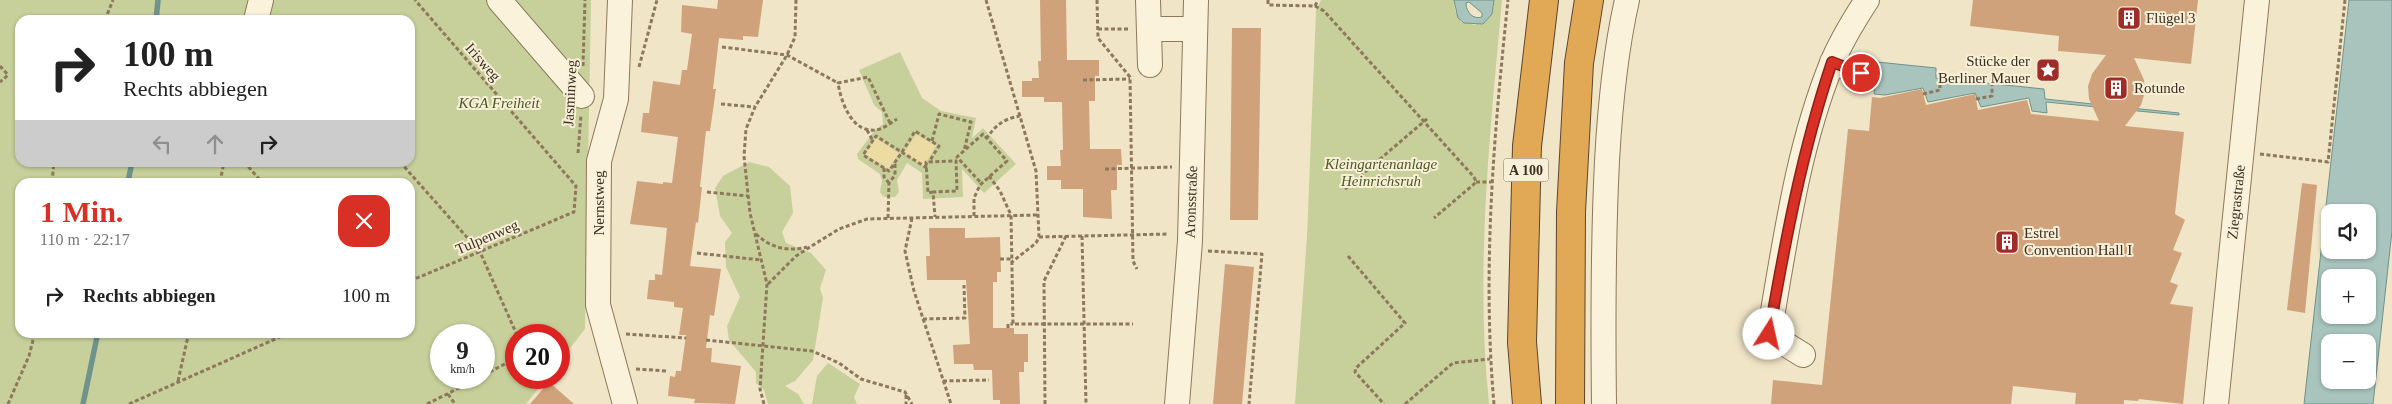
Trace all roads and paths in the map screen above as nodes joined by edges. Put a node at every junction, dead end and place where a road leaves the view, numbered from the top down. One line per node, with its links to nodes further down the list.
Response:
1 (113, 0): 23 (path)
2 (261, 0): 24 (street)
3 (415, 0): 78 (path, Irisweg)
4 (499, 0): 42 (street)
5 (585, 0): 42 (path, Jasminweg)
6 (620, 0): 114 (street, Nernstweg)
7 (657, 0): 34 (path)
8 (796, 0): 29 (path)
9 (986, 0): 46 (path)
10 (1097, 0): 27 (path)
11 (1148, 0): 25 (street)
12 (1196, 0): 26 (street, Aronsstraße)
13 (1268, 0): 22 (path)
14 (1318, 0): 22 (path)
15 (1508, 0): 75 (path)
16 (1544, 0): 147 (highway, A 100)
17 (1589, 0): 148 (highway)
18 (1627, 0): 149 (street)
19 (1867, 0): 30 (street)
20 (2257, 0): 150 (street, Ziegrastraße)
21 (2345, 0): 57 (path)
22 (1315, 6): 49 (path)
23 (107, 15)
24 (257, 15)
25 (1149, 29): 26 (street); 27 (path); 32 (street)
26 (1195, 29): 95 (street, Aronsstraße)
27 (1098, 30): 36 (path)
28 (722, 47): 29 (path)
29 (788, 55): 39 (path); 45 (path)
30 (1832, 62): 33 (street); 121 (street)
31 (0, 66): 38 (path)
32 (1150, 66)
33 (1861, 73)
34 (637, 75)
35 (1940, 78): 41 (path)
36 (1130, 79): 37 (path); 67 (path)
37 (1083, 80)
38 (0, 82)
39 (838, 82): 50 (path); 51 (path)
40 (1992, 84): 43 (path)
41 (1923, 94)
42 (582, 96): 58 (path, Jasminweg)
43 (1976, 99)
44 (721, 104): 45 (path)
45 (755, 107): 82 (path)
46 (1020, 116): 52 (path); 84 (path)
47 (1428, 118): 49 (path)
48 (897, 119): 50 (path)
49 (1424, 121): 74 (path); 79 (path)
50 (890, 123): 51 (path)
51 (866, 129): 53 (path)
52 (986, 139): 55 (path); 69 (path)
53 (873, 141): 56 (path); 65 (path)
54 (932, 141): 55 (path); 56 (path); 61 (path)
55 (964, 151): 59 (path)
56 (901, 153): 60 (path); 66 (path)
57 (2260, 154)
58 (578, 159)
59 (957, 159): 61 (path); 77 (path); 81 (path)
60 (895, 162): 65 (path); 76 (path)
61 (929, 162): 66 (path)
62 (248, 167): 71 (path)
63 (404, 167): 72 (path)
64 (1176, 167): 67 (path)
65 (884, 168): 76 (path)
66 (926, 168): 81 (path)
67 (1131, 168): 68 (path); 91 (path)
68 (1105, 169)
69 (990, 176): 77 (path); 83 (path)
70 (577, 177): 78 (path)
71 (258, 178)
72 (414, 178)
73 (415, 179): 97 (path)
74 (1476, 182): 75 (path); 89 (path)
75 (1491, 182): 122 (path)
76 (889, 183): 87 (path)
77 (982, 184): 85 (path)
78 (576, 186): 97 (path, Tulpenweg)
79 (1345, 188)
80 (707, 192): 82 (path)
81 (933, 192): 86 (path)
82 (748, 196): 90 (path)
83 (1011, 215): 84 (path); 85 (path); 102 (path)
84 (1038, 215): 94 (path)
85 (974, 216): 86 (path)
86 (935, 217): 88 (path)
87 (888, 218): 88 (path); 96 (path)
88 (912, 218): 107 (path)
89 (1434, 218)
90 (755, 232): 96 (path); 101 (path)
91 (1132, 235): 93 (path); 95 (path); 103 (path)
92 (1066, 236): 93 (path); 94 (path); 110 (path)
93 (1082, 236): 111 (path)
94 (1039, 237): 102 (path)
95 (1189, 242): 142 (street, Aronsstraße); 143 (path)
96 (810, 247): 105 (path)
97 (480, 252): 104 (path, Tulpenweg); 108 (path)
98 (697, 253): 101 (path)
99 (1348, 256): 144 (path)
100 (1000, 259): 102 (path)
101 (761, 260): 105 (path)
102 (1012, 261): 109 (path)
103 (1137, 269)
104 (415, 279)
105 (767, 284): 120 (path)
106 (964, 285): 107 (path)
107 (923, 319): 127 (path)
108 (512, 324)
109 (1013, 324): 110 (path); 113 (path)
110 (1043, 324): 111 (path); 140 (path)
111 (1084, 324): 112 (path); 141 (path)
112 (1133, 324)
113 (1008, 328)
114 (606, 332): 118 (path); 123 (street, Nernstweg)
115 (34, 338): 131 (path)
116 (187, 338): 126 (path)
117 (276, 338): 126 (path)
118 (686, 338)
119 (706, 340): 120 (path)
120 (764, 347): 129 (path); 136 (path)
121 (1803, 355)
122 (1490, 360): 145 (path); 146 (path)
123 (615, 368): 124 (path); 135 (street, Nernstweg)
124 (668, 371)
125 (989, 380): 127 (path)
126 (178, 381): 132 (path)
127 (944, 381): 139 (path)
128 (458, 389): 130 (path)
129 (905, 392): 137 (path); 138 (path)
130 (448, 394): 133 (path); 134 (path)
131 (8, 404)
132 (129, 404)
133 (428, 404)
134 (455, 404)
135 (625, 404)
136 (764, 404)
137 (906, 404)
138 (912, 404)
139 (951, 404)
140 (1045, 404)
141 (1086, 404)
142 (1177, 404)
143 (1250, 404)
144 (1384, 404)
145 (1405, 404)
146 (1494, 404)
147 (1527, 404)
148 (1570, 404)
149 (1604, 404)
150 (2216, 404)

